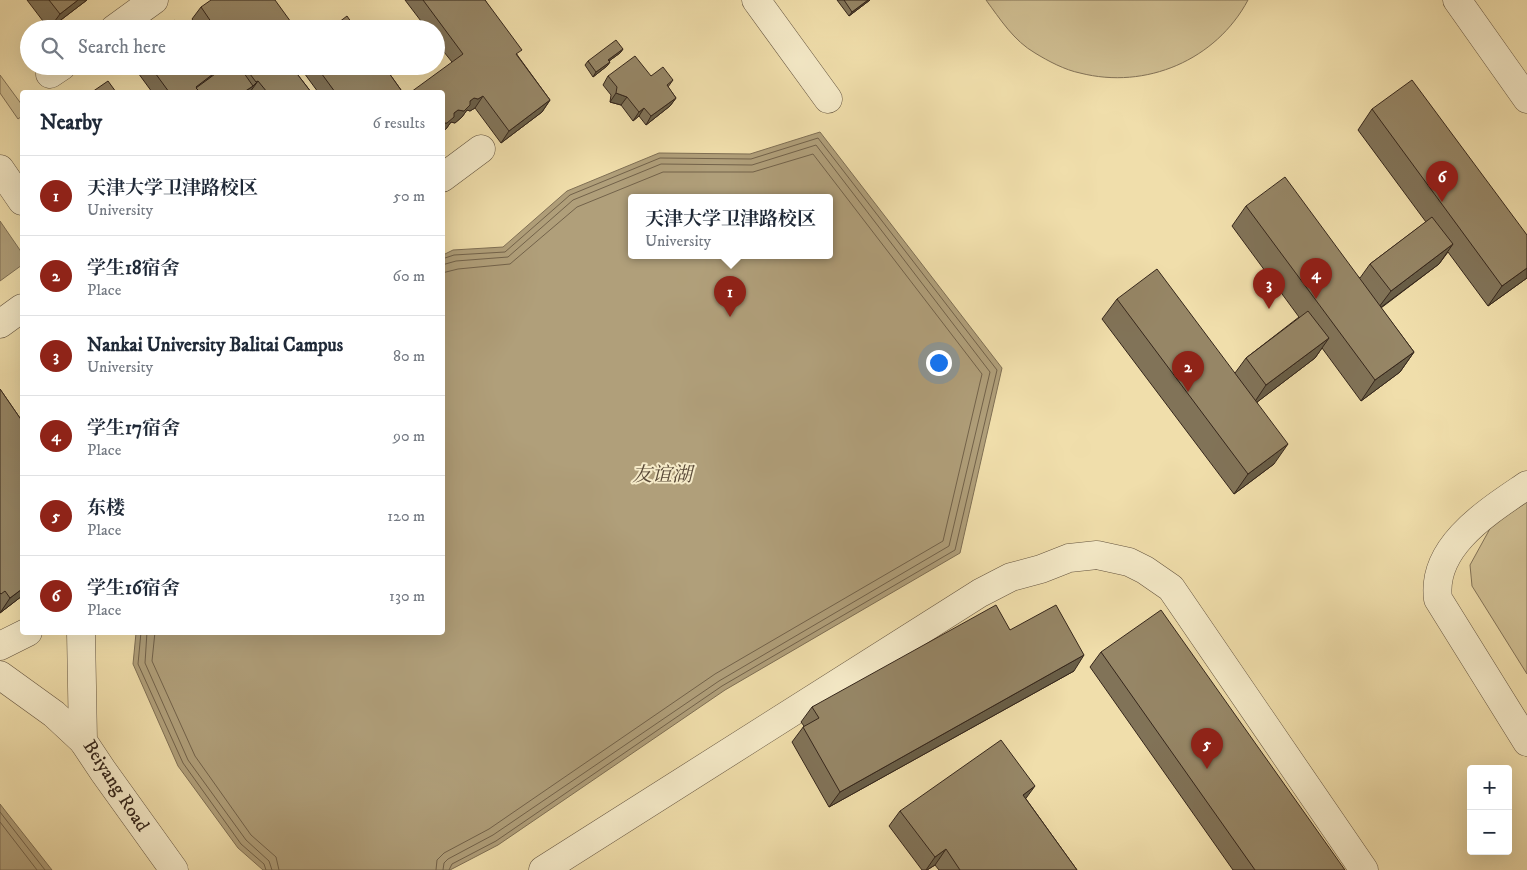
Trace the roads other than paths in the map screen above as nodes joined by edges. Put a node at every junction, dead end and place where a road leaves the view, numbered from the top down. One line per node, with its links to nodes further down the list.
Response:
1 (154, 0): 4 (street)
2 (756, 0): 5 (street)
3 (1456, 0): 6 (street)
4 (126, 20)
5 (828, 99)
6 (1527, 99)
7 (480, 149): 9 (street)
8 (0, 170): 10 (street)
9 (445, 176)
10 (20, 198)
11 (20, 309): 12 (street)
12 (0, 324)
13 (1527, 485): 19 (street)
14 (22, 635): 16 (street)
15 (81, 635): 18 (street, Beiyang Road)
16 (0, 646)
17 (0, 675): 18 (street)
18 (83, 741): 20 (street, Beiyang Road)
19 (1527, 742)
20 (174, 870)
21 (543, 870): 22 (street)
22 (1364, 870)

